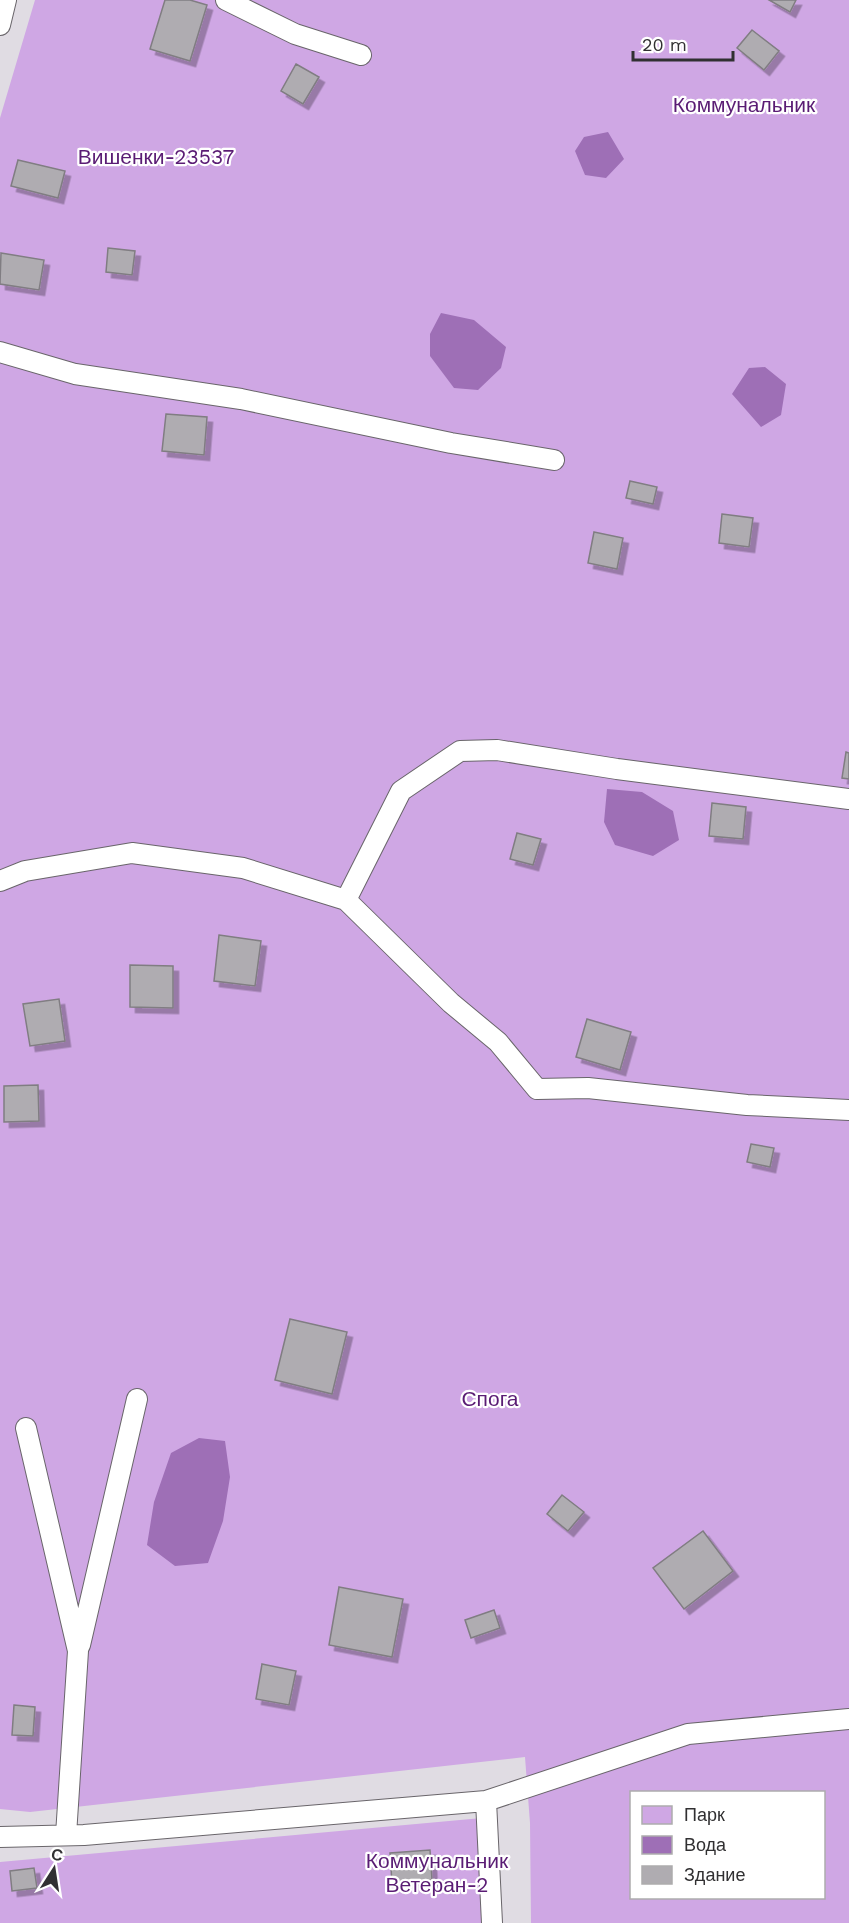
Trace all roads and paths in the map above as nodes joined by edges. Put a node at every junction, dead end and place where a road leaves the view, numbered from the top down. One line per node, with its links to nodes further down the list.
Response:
1 (6, 0): 3 (lane)
2 (226, 0): 4 (lane)
3 (0, 25)
4 (362, 55)
5 (0, 352): 6 (lane)
6 (554, 460)
7 (849, 799): 9 (lane)
8 (0, 881): 9 (lane)
9 (346, 900): 10 (lane)
10 (849, 1110)
11 (137, 1399): 13 (lane)
12 (26, 1428): 13 (lane)
13 (78, 1651): 16 (lane)
14 (849, 1719): 15 (lane)
15 (486, 1801): 16 (lane); 18 (lane)
16 (66, 1835): 17 (lane)
17 (0, 1837)
18 (492, 1923)

